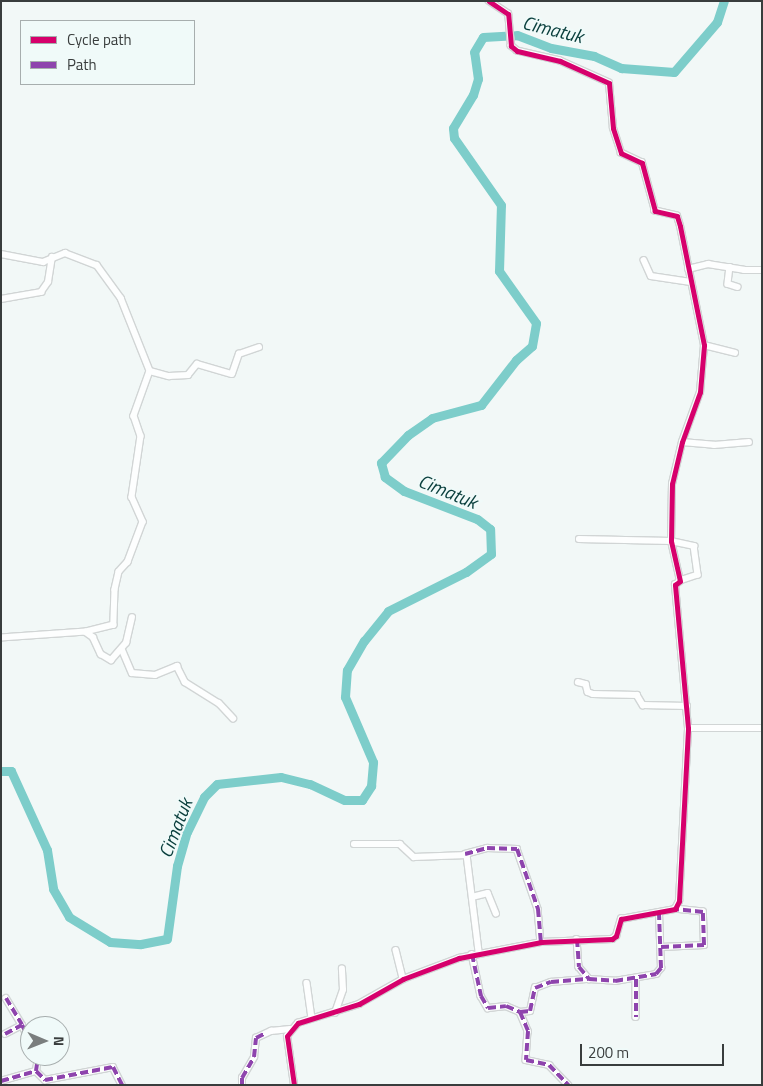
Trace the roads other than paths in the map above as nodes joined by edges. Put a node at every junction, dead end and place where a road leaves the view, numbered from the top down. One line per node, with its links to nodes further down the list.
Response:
1 (489, 1): 6 (street)
2 (1, 254): 3 (street)
3 (52, 257): 10 (street); 14 (street)
4 (644, 260): 8 (street)
5 (730, 267): 6 (street); 7 (street); 9 (street)
6 (688, 269): 8 (street)
7 (762, 270)
8 (691, 282): 11 (street)
9 (738, 288)
10 (1, 299)
11 (704, 345): 13 (street); 15 (street)
12 (259, 347): 14 (street)
13 (735, 353)
14 (150, 371): 21 (street)
15 (682, 442): 16 (street); 18 (street)
16 (749, 442)
17 (579, 539): 18 (street)
18 (671, 541): 19 (street); 19 (street)
19 (680, 581): 25 (street)
20 (132, 618): 23 (street)
21 (86, 632): 22 (street); 23 (street)
22 (1, 638)
23 (122, 648): 26 (street)
24 (578, 682): 25 (street)
25 (687, 706): 27 (street)
26 (234, 718)
27 (688, 728): 28 (street); 32 (street)
28 (762, 728)
29 (354, 844): 30 (street)
30 (465, 854): 31 (street); 36 (street)
31 (472, 897): 33 (street); 39 (street)
32 (675, 909): 34 (street); 37 (street)
33 (496, 913)
34 (659, 913): 35 (street); 37 (street)
35 (577, 939): 36 (street); 43 (street)
36 (541, 942): 39 (street)
37 (661, 947): 44 (street)
38 (396, 950): 42 (street)
39 (479, 952): 40 (street)
40 (472, 954): 42 (street); 47 (street)
41 (342, 969): 48 (street)
42 (403, 979): 48 (street)
43 (589, 979): 44 (street); 47 (street)
44 (636, 979): 50 (street)
45 (307, 983): 49 (street)
46 (6, 998): 51 (street)
47 (520, 1012): 61 (street)
48 (335, 1013): 49 (street)
49 (312, 1017): 53 (street)
50 (636, 1017)
51 (20, 1022)
52 (20, 1026): 54 (street)
53 (290, 1029): 59 (street); 60 (street)
54 (5, 1034)
55 (37, 1066): 56 (street)
56 (36, 1071): 57 (street); 58 (street)
57 (1, 1081)
58 (122, 1085)
59 (242, 1085)
60 (294, 1085)
61 (568, 1085)

